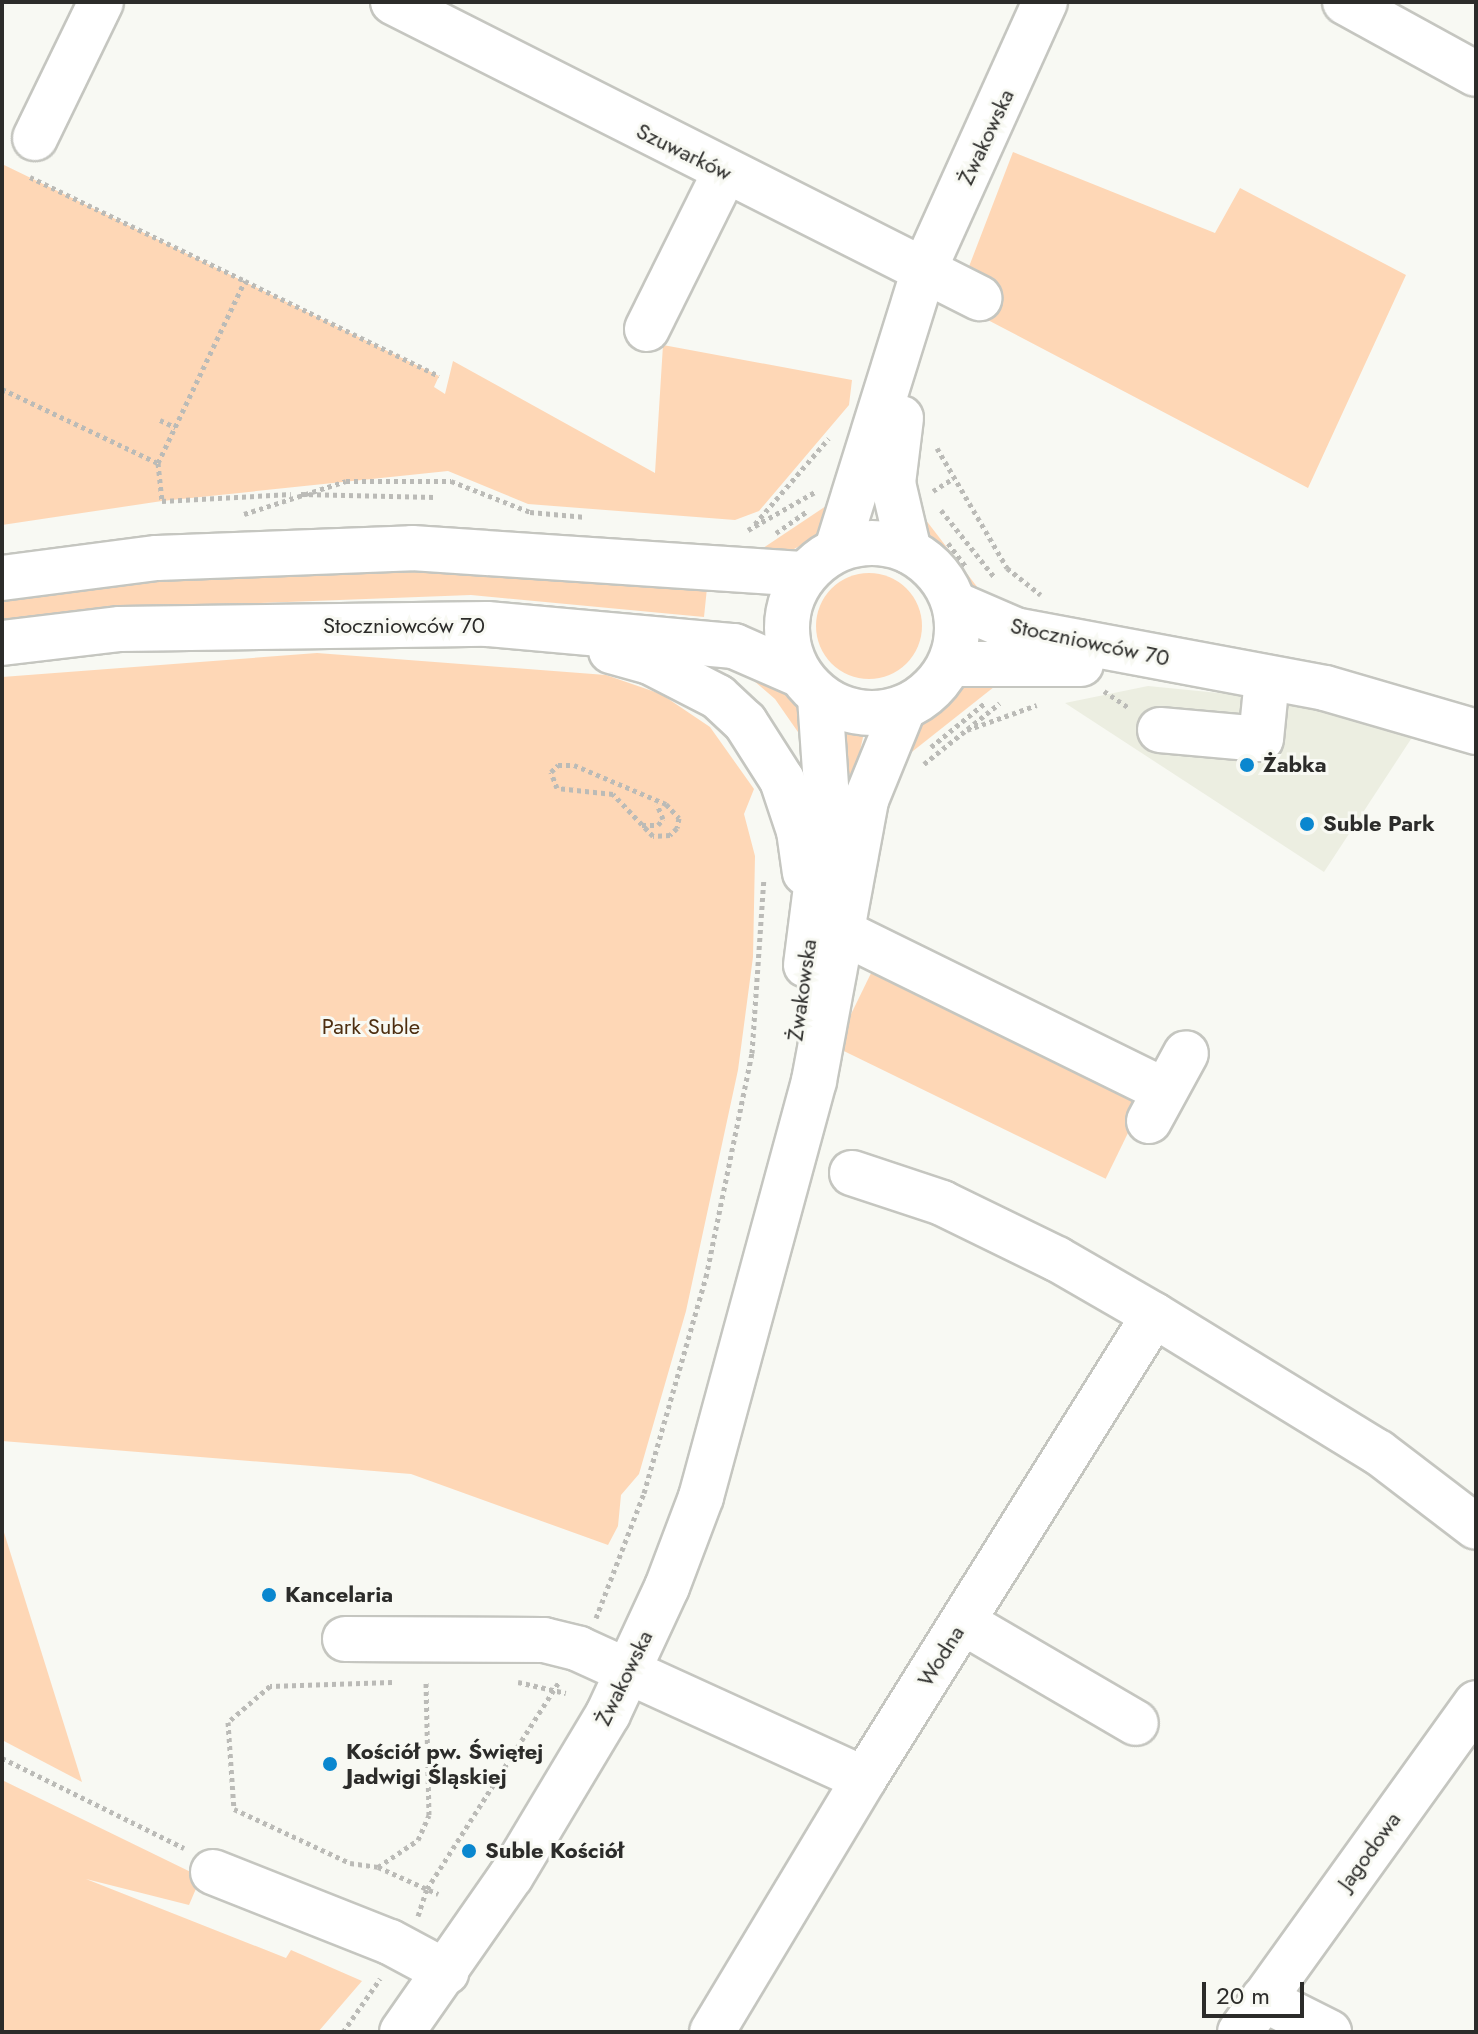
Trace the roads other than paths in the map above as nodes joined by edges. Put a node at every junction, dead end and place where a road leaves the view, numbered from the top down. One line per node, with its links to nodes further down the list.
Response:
1 (101, 2): 6 (street)
2 (393, 2): 7 (street, Szuwarków)
3 (1045, 2): 8 (street, Żwakowska)
4 (1345, 2): 5 (street)
5 (1476, 74)
6 (26, 154)
7 (725, 172): 8 (street, Szuwarków); 10 (street)
8 (924, 270): 9 (street, Szuwarków); 11 (street, Żwakowska); 12 (street, Żwakowska)
9 (979, 298)
10 (647, 329)
11 (909, 551): 12 (street); 14 (street)
12 (821, 562): 13 (street); 19 (street)
13 (2, 578)
14 (955, 604): 17 (street); 18 (street, Stoczniowców 70)
15 (525, 627): 16 (street, Stoczniowców 70); 19 (street, Stoczniowców 70); 24 (street)
16 (2, 643)
17 (950, 664): 18 (street, Stoczniowców 70); 20 (street)
18 (1247, 675): 21 (street); 22 (street, Stoczniowców 70)
19 (810, 686): 20 (street); 24 (street, Żwakowska)
20 (904, 707): 23 (street, Żwakowska)
21 (1160, 730)
22 (1476, 732)
23 (840, 931): 25 (street, Żwakowska); 27 (street, Żwakowska)
24 (806, 963): 27 (street, Żwakowska)
25 (1186, 1053)
26 (852, 1173): 28 (street)
27 (761, 1283): 32 (street, Żwakowska)
28 (1154, 1315): 29 (street); 30 (street, Wodna)
29 (1476, 1527)
30 (963, 1622): 34 (street); 35 (street, Wodna)
31 (345, 1639): 32 (street)
32 (631, 1670): 35 (street); 37 (street, Żwakowska)
33 (1476, 1703): 38 (street, Jagodowa)
34 (1136, 1723)
35 (864, 1779): 40 (street, Wodna)
36 (213, 1872): 37 (street)
37 (446, 1972): 39 (street, Żwakowska)
38 (1251, 2016): 41 (street, Jagodowa)
39 (402, 2032)
40 (712, 2032)
41 (1329, 2032)

